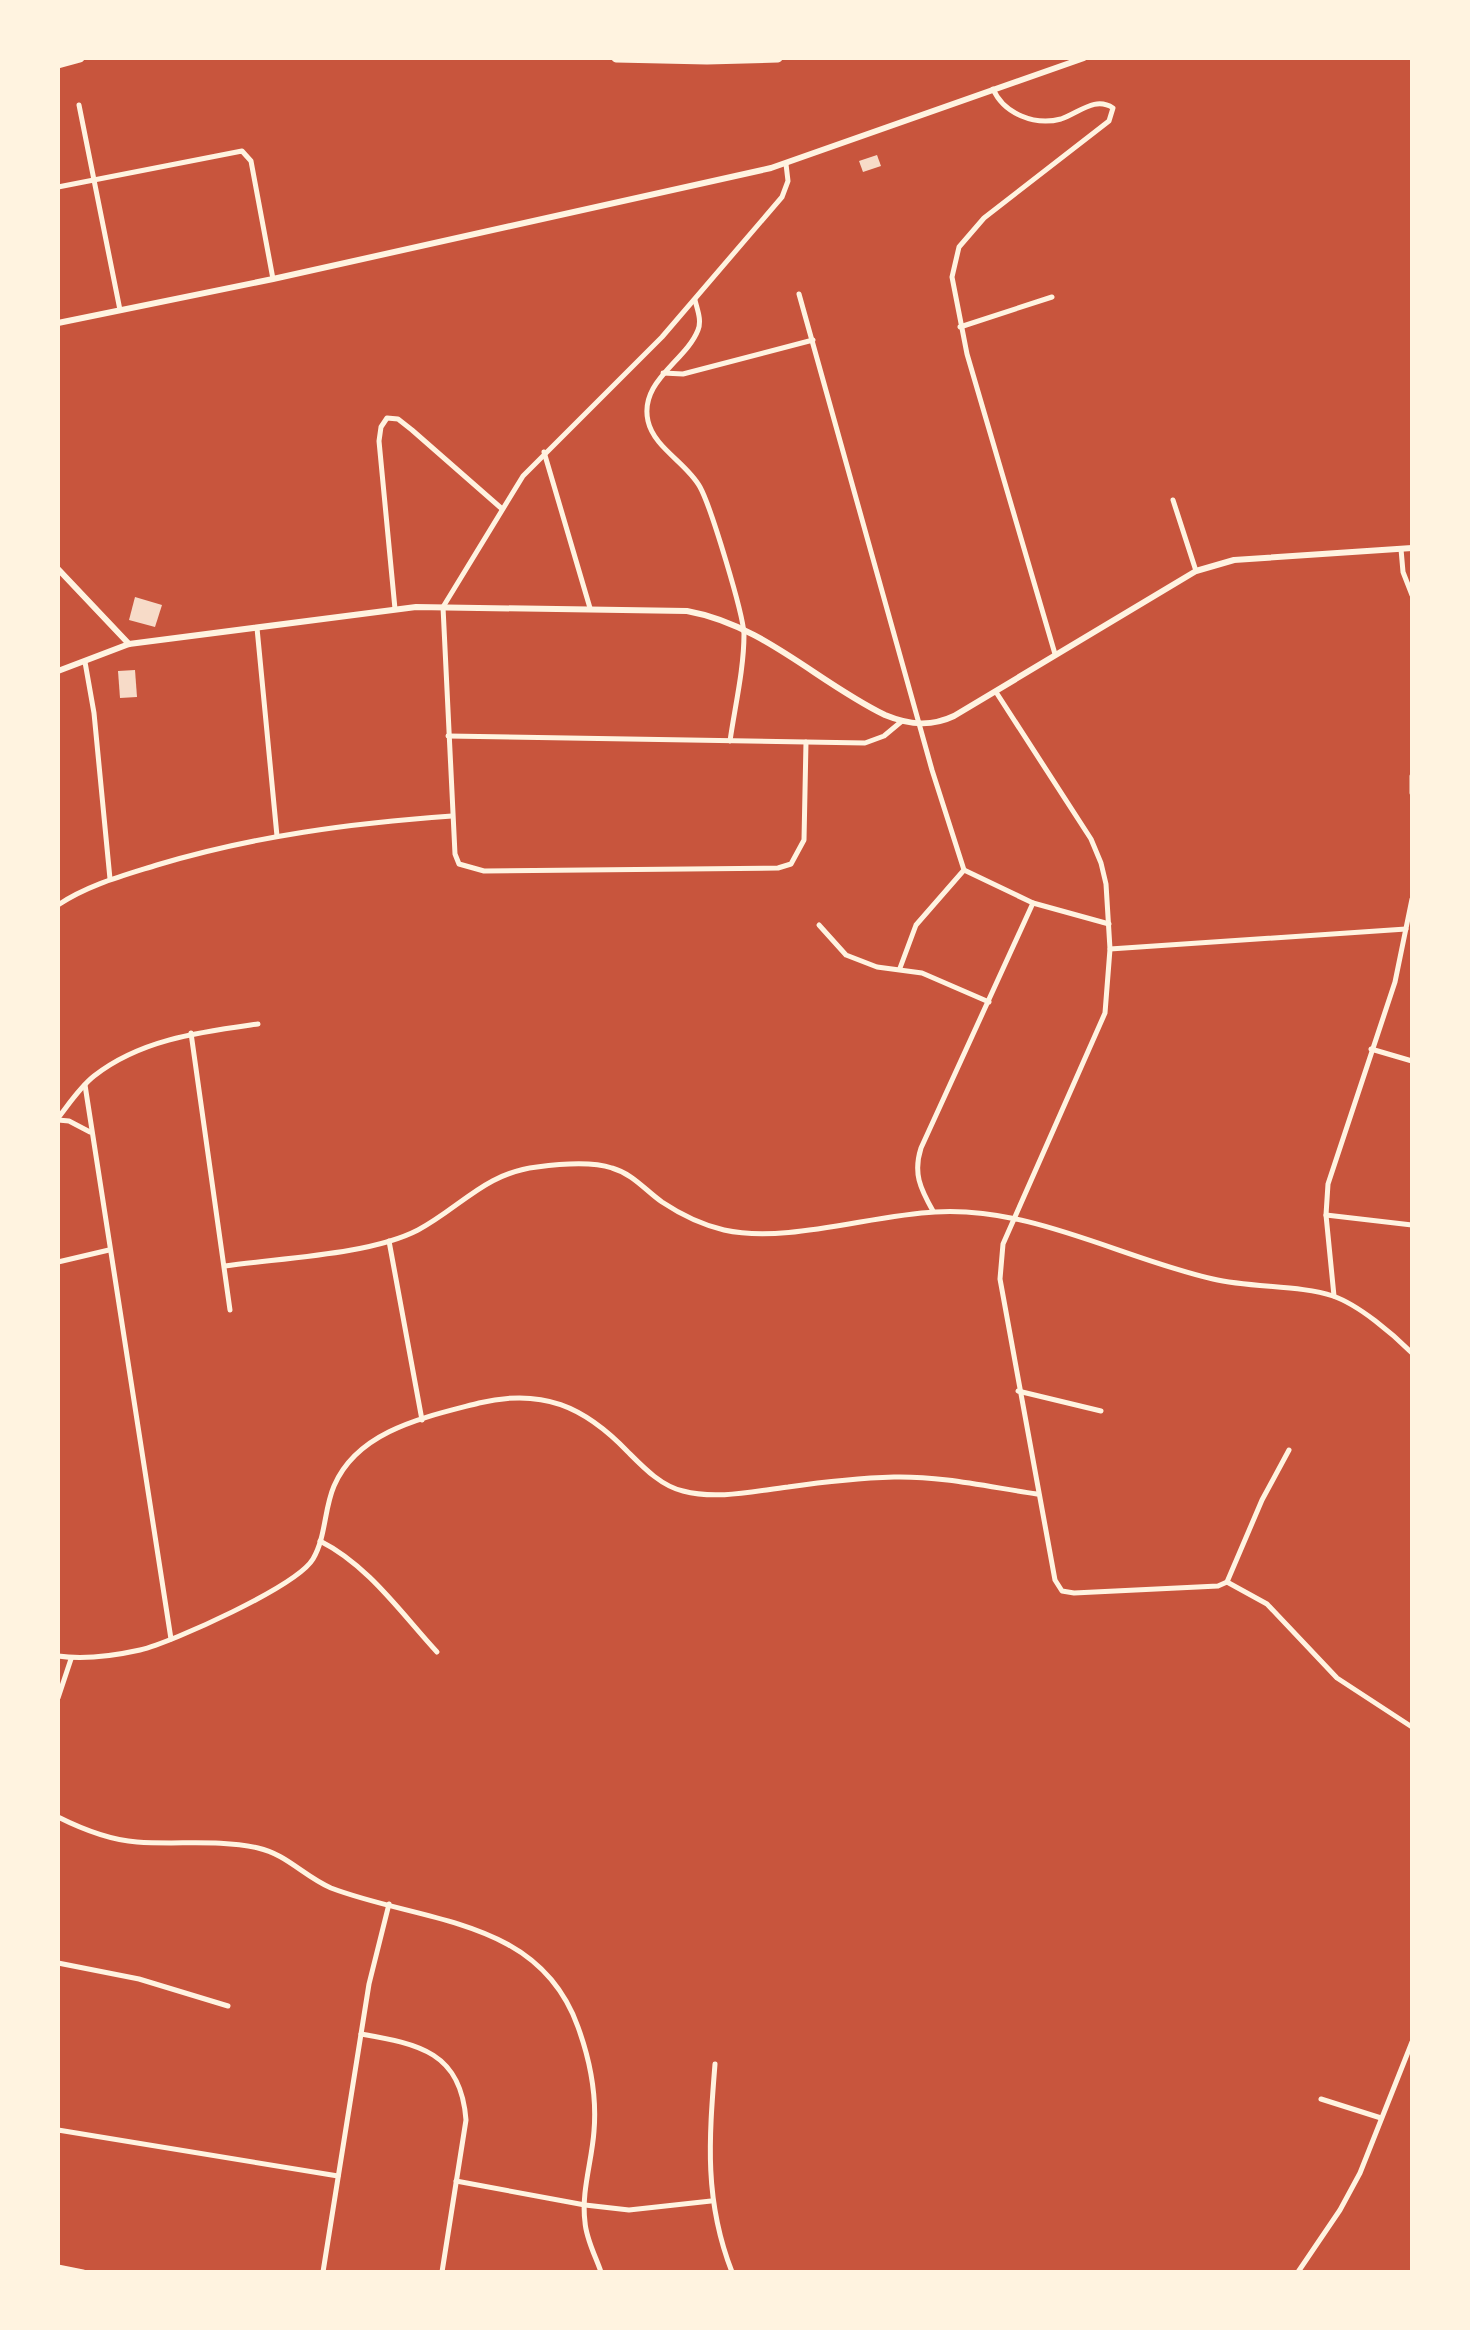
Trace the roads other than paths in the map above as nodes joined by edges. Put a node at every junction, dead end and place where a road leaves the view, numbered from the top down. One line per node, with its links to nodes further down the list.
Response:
1 (80, 58): 5 (highway)
2 (616, 58): 3 (highway)
3 (778, 58)
4 (1084, 58): 6 (main road)
5 (58, 64)
6 (993, 89): 8 (main road); 17 (street)
7 (79, 105): 9 (street)
8 (786, 164): 11 (main road); 14 (street)
9 (94, 180): 10 (street); 11 (street); 15 (street)
10 (58, 187)
11 (272, 279): 15 (main road)
12 (799, 294): 18 (street)
13 (1052, 297): 17 (street)
14 (695, 300): 19 (street); 20 (street)
15 (120, 310): 16 (main road)
16 (58, 323)
17 (960, 326): 34 (street)
18 (813, 340): 19 (street); 39 (street)
19 (663, 374): 32 (street)
20 (544, 452): 22 (street); 29 (street)
21 (1173, 500): 26 (street)
22 (501, 508): 28 (street); 30 (street)
23 (1412, 548): 24 (main road)
24 (1401, 549): 26 (main road); 27 (street)
25 (58, 569): 33 (main road)
26 (1196, 571): 34 (main road)
27 (1412, 595)
28 (443, 606): 29 (main road); 30 (main road); 40 (street)
29 (590, 608): 32 (main road)
30 (394, 609): 31 (main road)
31 (257, 628): 33 (main road); 46 (street)
32 (744, 628): 38 (main road); 41 (street)
33 (129, 644): 35 (main road)
34 (1055, 654): 37 (main road)
35 (85, 659): 36 (main road); 48 (street)
36 (58, 671)
37 (996, 692): 39 (main road); 52 (street)
38 (902, 721): 39 (main road); 42 (street)
39 (920, 724): 47 (street)
40 (448, 736): 41 (street); 45 (street)
41 (730, 741): 42 (street)
42 (806, 742): 45 (street)
43 (1412, 776): 44 (street)
44 (1412, 793)
45 (452, 816): 46 (street)
46 (277, 836): 48 (street)
47 (964, 870): 50 (street); 56 (street)
48 (110, 879): 51 (street)
49 (1412, 899): 54 (street)
50 (1032, 904): 52 (street); 57 (street)
51 (58, 905)
52 (1108, 924): 55 (street)
53 (819, 925): 56 (street)
54 (1406, 929): 55 (street); 60 (street)
55 (1110, 949): 67 (street)
56 (900, 968): 57 (street)
57 (988, 1002): 65 (street)
58 (258, 1024): 59 (street)
59 (191, 1033): 62 (street); 72 (street)
60 (1370, 1049): 61 (street); 66 (street)
61 (1412, 1061)
62 (84, 1085): 63 (street); 64 (street)
63 (58, 1119): 64 (street)
64 (90, 1132): 70 (street)
65 (933, 1212): 67 (street); 69 (street)
66 (1326, 1215): 68 (street); 73 (street)
67 (1014, 1218): 73 (street); 76 (street)
68 (1412, 1225)
69 (389, 1241): 72 (street); 78 (street)
70 (108, 1250): 71 (street); 83 (street)
71 (58, 1262)
72 (225, 1266): 74 (street)
73 (1334, 1296): 75 (street)
74 (230, 1310)
75 (1412, 1353)
76 (1018, 1391): 77 (street); 80 (street)
77 (1101, 1411)
78 (422, 1420): 80 (street); 81 (street)
79 (1288, 1450): 82 (street)
80 (1036, 1494): 82 (street)
81 (320, 1541): 83 (street); 84 (street)
82 (1226, 1582): 88 (street)
83 (171, 1639): 86 (street)
84 (436, 1652)
85 (58, 1656): 86 (street)
86 (71, 1658): 87 (street)
87 (58, 1698)
88 (1412, 1727)
89 (58, 1817): 90 (street)
90 (389, 1904): 93 (street); 102 (street)
91 (58, 1963): 92 (street)
92 (228, 2006)
93 (361, 2034): 99 (street); 100 (street)
94 (1412, 2043): 97 (street)
95 (715, 2064): 101 (street)
96 (1321, 2099): 97 (street)
97 (1382, 2118): 109 (street)
98 (58, 2130): 99 (street)
99 (338, 2176): 105 (street)
100 (456, 2181): 102 (street); 106 (street)
101 (711, 2201): 102 (street); 108 (street)
102 (585, 2206): 107 (street)
103 (58, 2267): 104 (street)
104 (83, 2272)
105 (323, 2272)
106 (442, 2272)
107 (601, 2272)
108 (732, 2272)
109 (1298, 2272)

